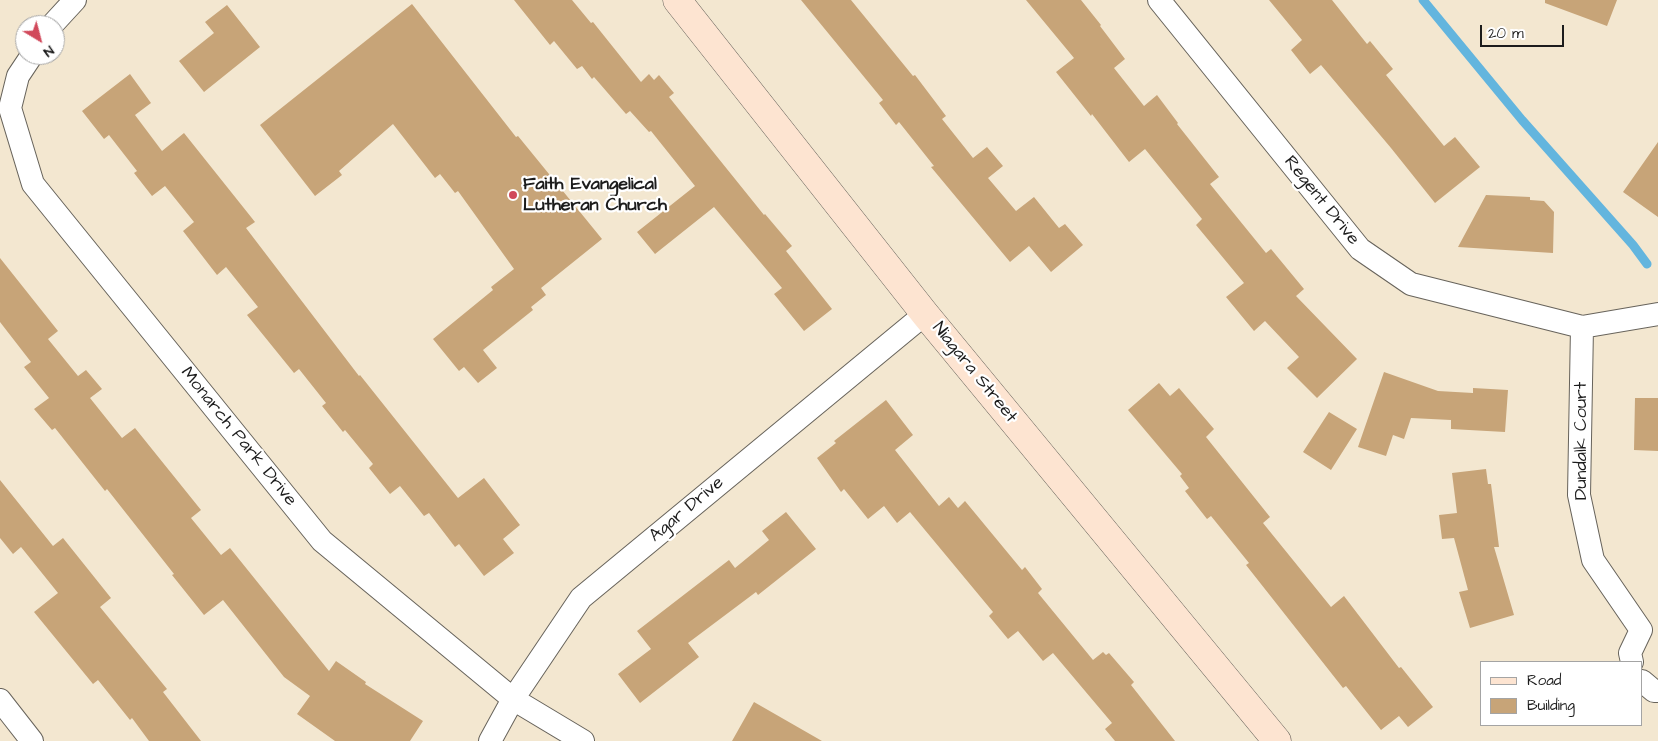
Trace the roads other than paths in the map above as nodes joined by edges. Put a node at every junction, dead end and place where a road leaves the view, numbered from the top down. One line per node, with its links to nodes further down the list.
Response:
1 (75, 0): 4 (street)
2 (677, 0): 6 (main road, Niagara Street)
3 (1159, 0): 8 (street, Regent Drive)
4 (61, 15)
5 (25, 65): 13 (street, Monarch Park Drive)
6 (925, 314): 13 (street, Agar Drive); 18 (main road, Niagara Street)
7 (1658, 314): 8 (street, Regent Drive)
8 (1582, 327): 9 (street, Dundalk Court)
9 (1649, 629): 10 (street, Dundalk Court)
10 (1632, 661)
11 (1643, 682): 12 (street)
12 (1658, 690)
13 (513, 699): 16 (street, Agar Drive); 17 (street, Monarch Park Drive)
14 (0, 700): 15 (street)
15 (32, 741)
16 (490, 741)
17 (583, 741)
18 (1277, 741)

